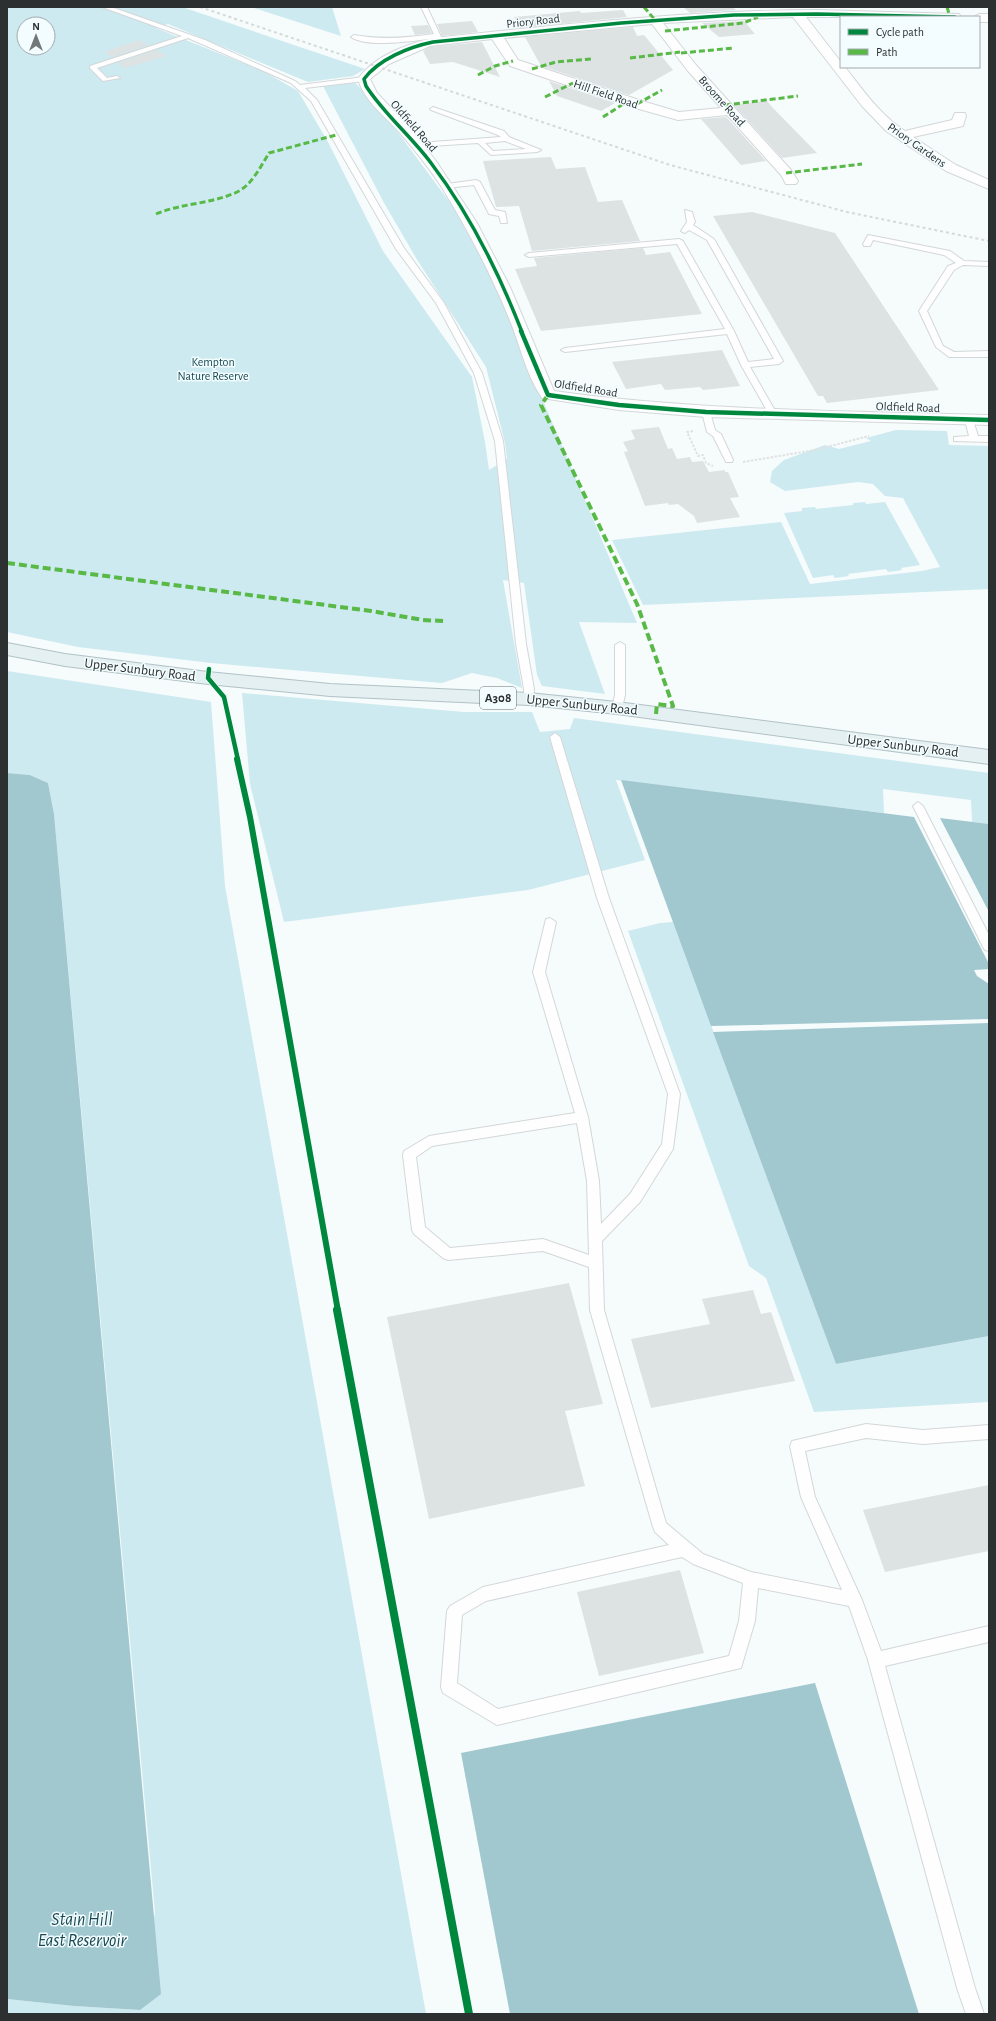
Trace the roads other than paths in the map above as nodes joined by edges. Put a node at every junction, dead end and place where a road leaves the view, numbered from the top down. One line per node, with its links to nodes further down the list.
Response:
1 (105, 7): 8 (lane)
2 (424, 7): 11 (lane)
3 (728, 11): 5 (street, Priory Road); 7 (street, Priory Road)
4 (882, 11): 5 (street, Priory Road); 6 (street, Priory Road)
5 (797, 14): 18 (street, Priory Gardens)
6 (943, 16)
7 (655, 20): 9 (street, Priory Road); 16 (street, Broome Road)
8 (188, 36): 12 (lane); 14 (lane)
9 (496, 36): 11 (street, Priory Road); 16 (street, Hill Field Road)
10 (354, 37): 11 (lane)
11 (439, 39): 13 (street, Priory Road)
12 (117, 78)
13 (364, 79): 14 (lane); 21 (street, Oldfield Road)
14 (299, 87): 47 (lane)
15 (432, 109): 19 (lane)
16 (732, 112): 22 (street, Broome Road)
17 (960, 116): 18 (street)
18 (901, 136): 23 (street, Priory Gardens)
19 (506, 139): 20 (lane); 20 (lane)
20 (479, 140): 21 (lane)
21 (418, 145): 24 (street, Oldfield Road)
22 (791, 181)
23 (989, 185)
24 (447, 186): 26 (lane); 37 (street, Oldfield Road)
25 (688, 212): 27 (lane)
26 (504, 221)
27 (688, 226): 28 (lane); 36 (lane)
28 (679, 241): 30 (lane); 33 (lane)
29 (867, 244): 31 (lane)
30 (529, 255)
31 (962, 263): 32 (lane); 35 (lane)
32 (989, 264)
33 (730, 331): 34 (lane); 36 (lane)
34 (565, 350)
35 (989, 354)
36 (745, 365): 38 (lane)
37 (706, 412): 38 (street, Oldfield Road); 44 (lane)
38 (773, 414): 39 (street, Oldfield Road)
39 (969, 420): 40 (street, Oldfield Road); 42 (lane)
40 (989, 420)
41 (957, 438): 42 (lane)
42 (974, 439): 43 (lane)
43 (989, 439)
44 (729, 460)
45 (620, 645): 48 (lane)
46 (7, 649): 47 (highway, Upper Sunbury Road / A308)
47 (529, 699): 48 (highway, Upper Sunbury Road / A308)
48 (617, 708): 50 (highway, Upper Sunbury Road / A308)
49 (555, 737): 55 (lane)
50 (989, 757)
51 (918, 806): 53 (lane)
52 (550, 922): 54 (lane)
53 (989, 947)
54 (582, 1117): 55 (lane); 56 (lane)
55 (594, 1240): 56 (lane)
56 (595, 1263): 58 (lane)
57 (989, 1432): 60 (lane)
58 (684, 1549): 59 (lane); 59 (lane)
59 (751, 1579): 60 (lane)
60 (854, 1600): 62 (lane)
61 (989, 1634): 62 (lane)
62 (876, 1660): 63 (lane)
63 (975, 2014)

